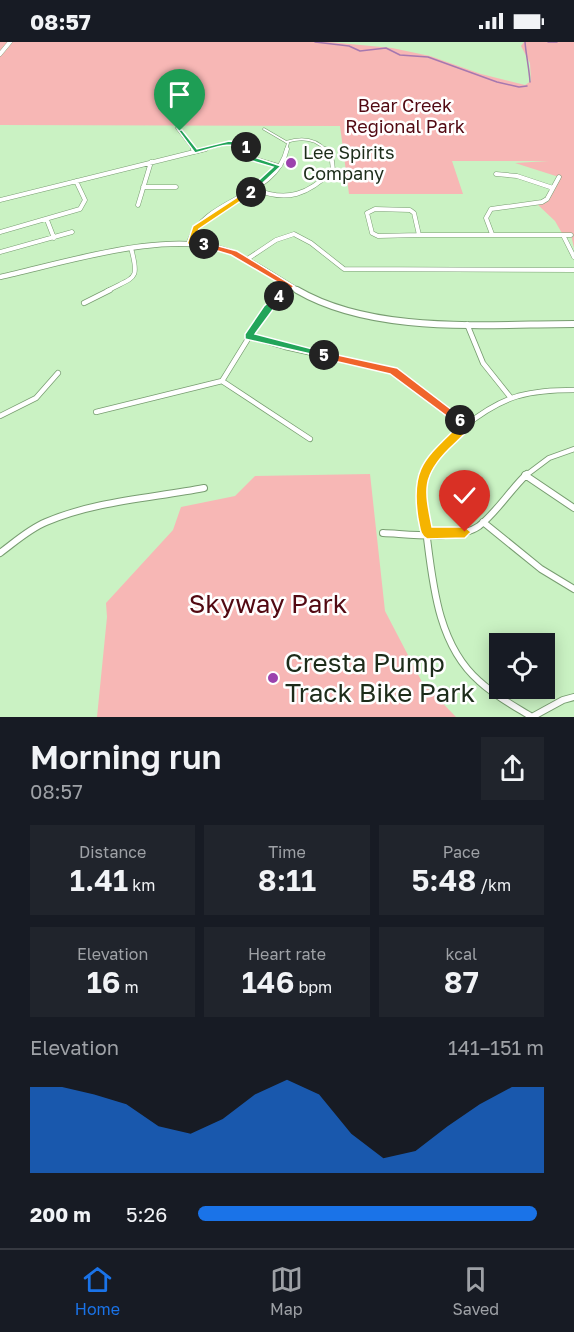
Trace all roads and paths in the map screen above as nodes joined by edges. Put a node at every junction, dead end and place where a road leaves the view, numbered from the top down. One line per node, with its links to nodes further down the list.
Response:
1 (10, 42): 2 (main road)
2 (0, 54)
3 (177, 128): 6 (street)
4 (264, 129): 5 (street)
5 (286, 142): 8 (street); 15 (street)
6 (195, 151): 7 (street); 8 (street)
7 (151, 162): 11 (street); 12 (street)
8 (278, 166): 15 (street)
9 (496, 174): 14 (street)
10 (559, 177): 14 (street)
11 (76, 181): 16 (street); 18 (street)
12 (143, 187): 13 (street); 17 (street)
13 (176, 187)
14 (553, 188): 21 (street)
15 (255, 189): 26 (street)
16 (0, 200)
17 (138, 205)
18 (47, 220): 19 (street); 25 (street)
19 (0, 232)
20 (72, 232): 25 (street)
21 (492, 234): 22 (street); 23 (street)
22 (419, 235): 22 (street)
23 (563, 235): 24 (street); 29 (street)
24 (571, 235)
25 (54, 238): 28 (street)
26 (189, 242): 27 (street); 30 (street)
27 (131, 248): 32 (street); 34 (street)
28 (0, 252)
29 (574, 257)
30 (246, 260): 31 (street); 33 (street)
31 (574, 270)
32 (0, 277)
33 (290, 286): 35 (street); 37 (street)
34 (84, 303)
35 (467, 324): 36 (street); 41 (street)
36 (574, 324)
37 (249, 336): 39 (street); 44 (street)
38 (58, 373): 43 (street)
39 (222, 381): 42 (street); 45 (street)
40 (574, 390): 41 (street)
41 (511, 398): 44 (street)
42 (96, 412)
43 (0, 417)
44 (466, 425): 52 (street)
45 (310, 439)
46 (574, 449): 47 (street)
47 (525, 475): 49 (street); 50 (street)
48 (204, 488): 53 (street)
49 (574, 508)
50 (483, 522): 52 (street); 54 (street)
51 (383, 533): 52 (street)
52 (427, 533): 56 (street)
53 (0, 553)
54 (574, 588)
55 (574, 697): 56 (street)
56 (532, 717)

